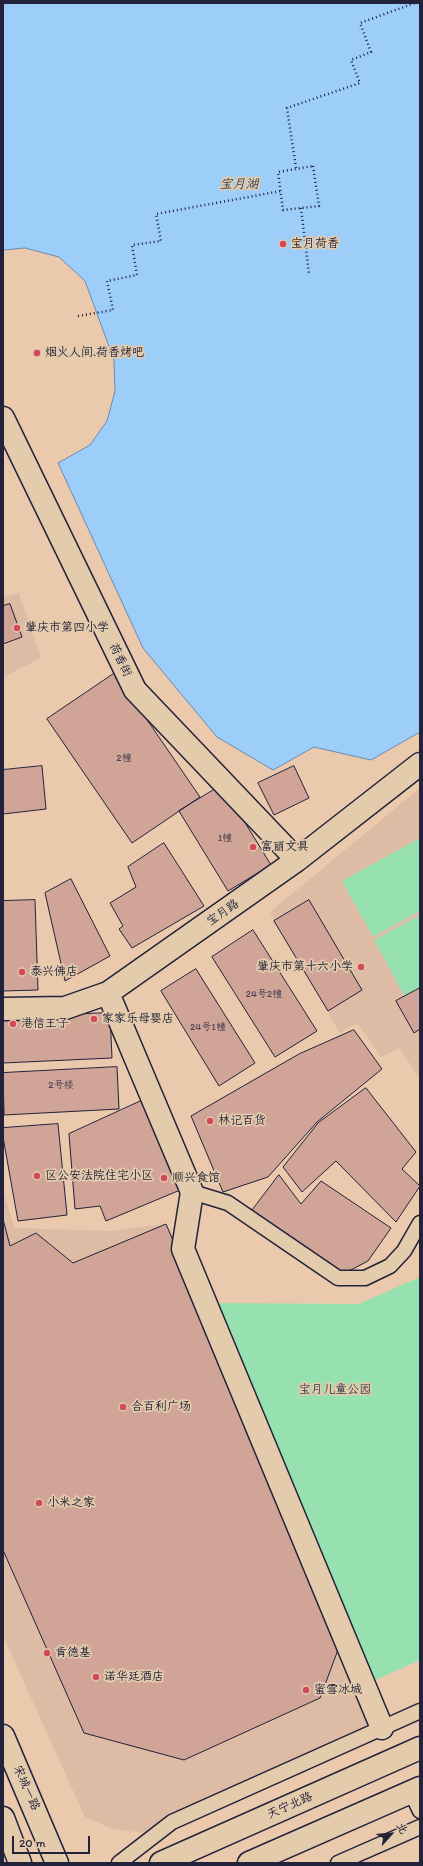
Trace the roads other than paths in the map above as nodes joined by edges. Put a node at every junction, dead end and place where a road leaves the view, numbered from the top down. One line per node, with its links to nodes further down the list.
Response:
1 (3, 418): 3 (street, 荷香街)
2 (420, 764): 3 (street, 宝月路)
3 (297, 860): 4 (street, 宝月路)
4 (108, 993): 5 (street, 宝月路); 6 (street)
5 (3, 1009)
6 (192, 1192): 7 (lane); 9 (street)
7 (420, 1222)
8 (420, 1711): 9 (lane)
9 (382, 1728): 17 (lane)
10 (3, 1736): 16 (street, 宋城一路)
11 (420, 1748): 18 (street, 天宁北路)
12 (417, 1797): 19 (street)
13 (3, 1818): 15 (street)
14 (420, 1827): 20 (lane)
15 (20, 1863)
16 (57, 1863)
17 (119, 1863)
18 (161, 1863)
19 (249, 1863)
20 (338, 1863)

